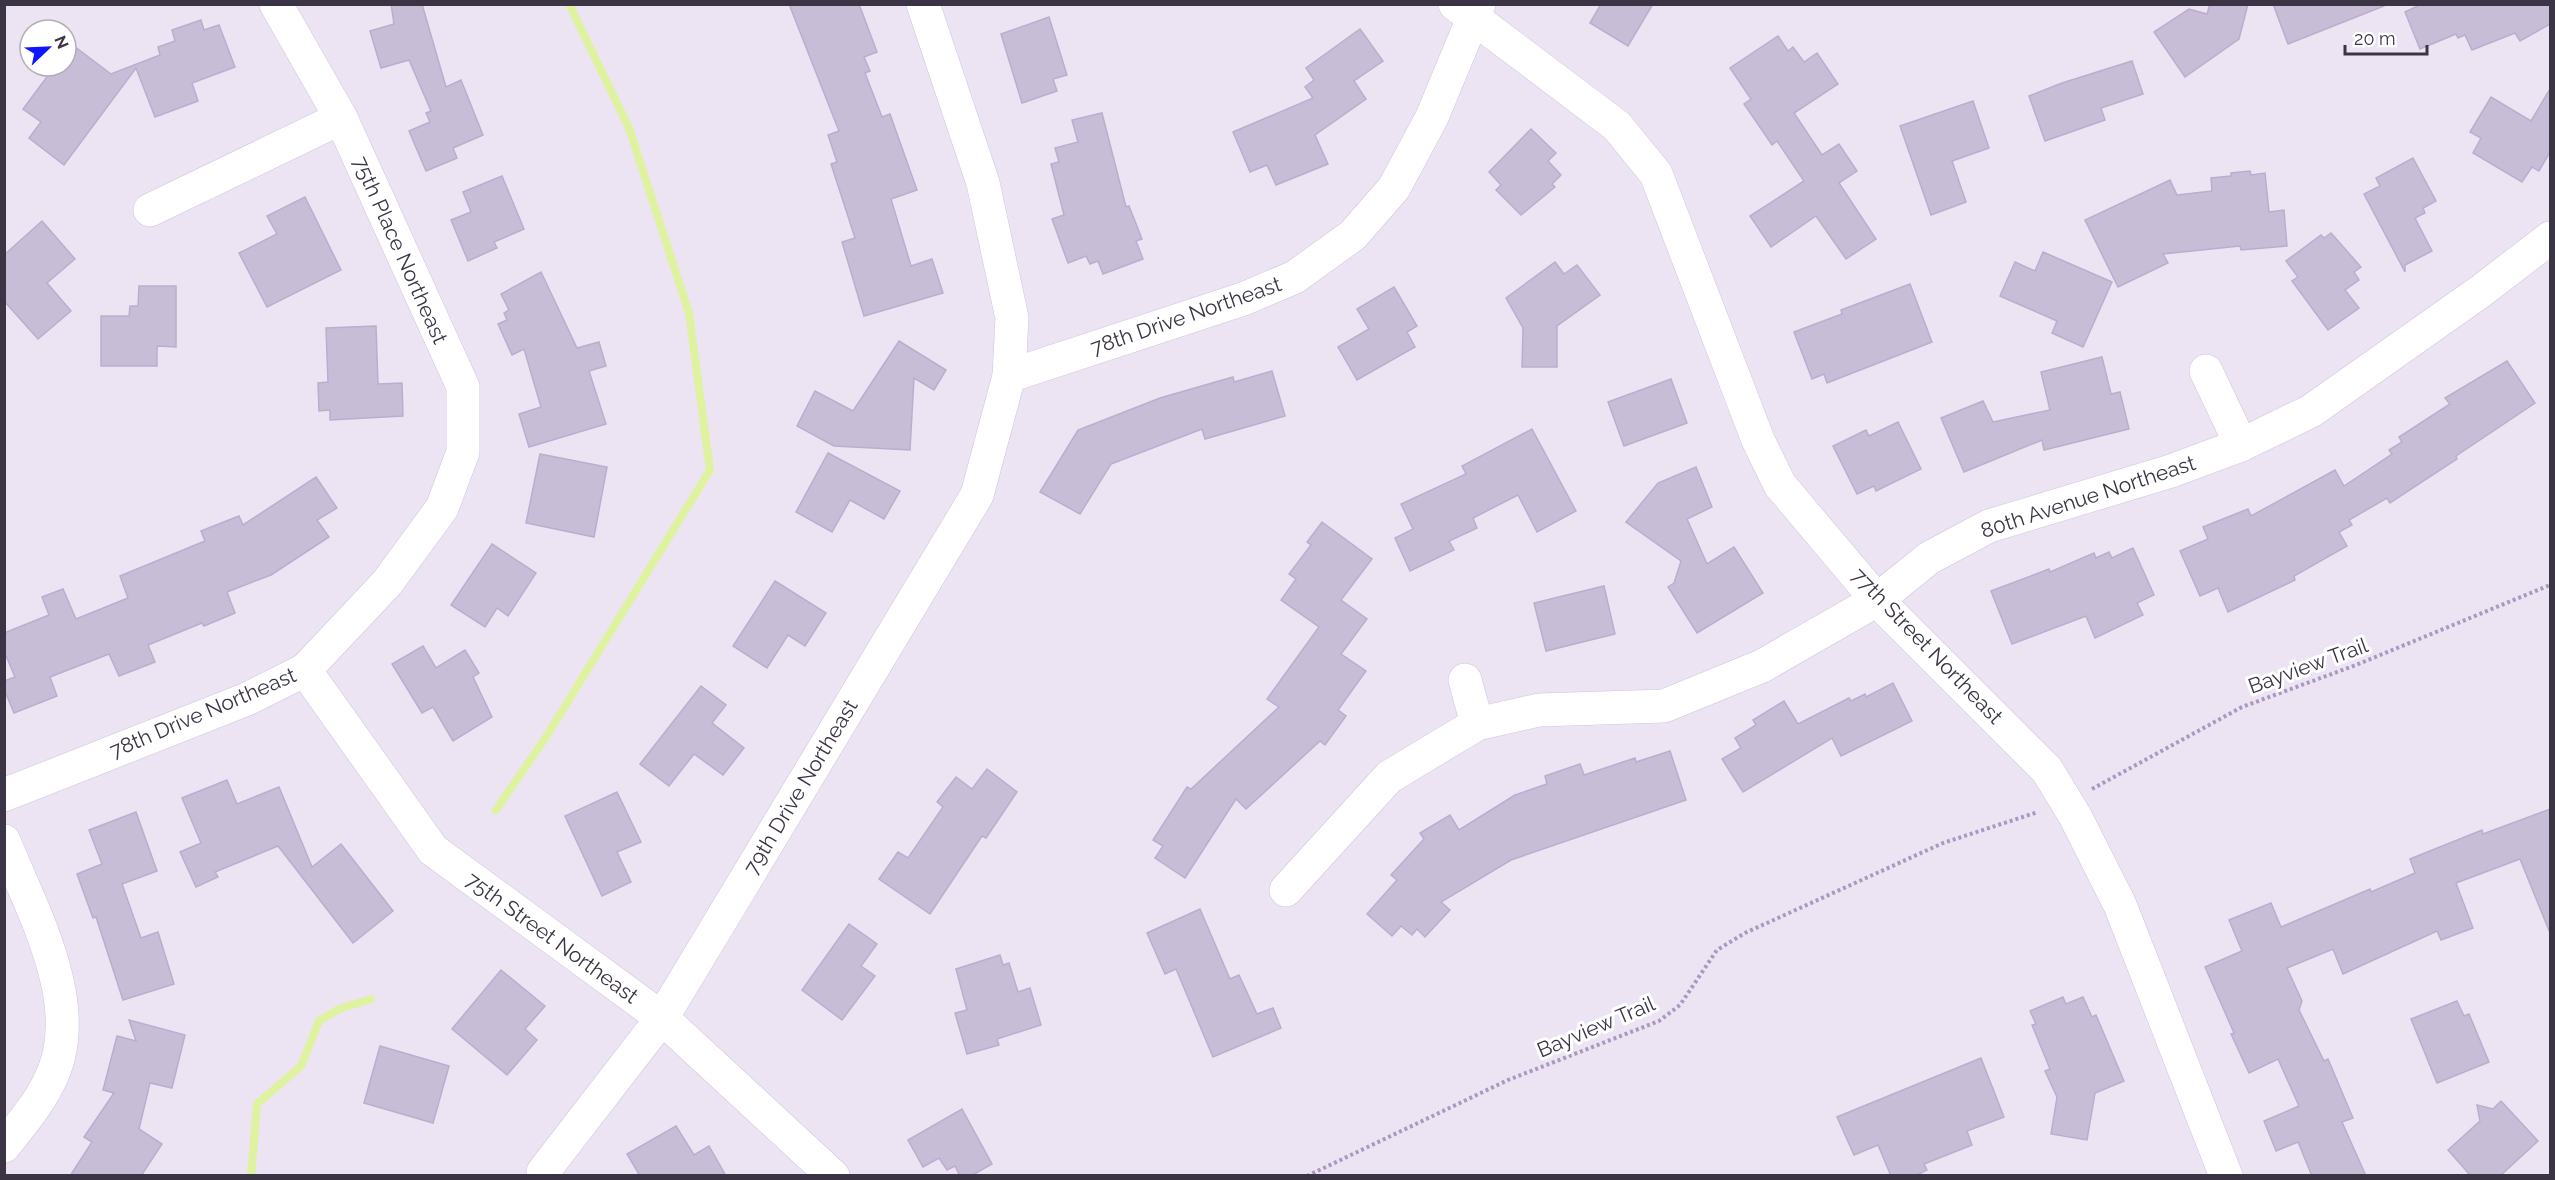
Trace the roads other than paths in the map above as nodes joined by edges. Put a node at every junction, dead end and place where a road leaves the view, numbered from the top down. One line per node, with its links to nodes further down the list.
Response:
1 (276, 4): 4 (street, 75th Place Northeast)
2 (923, 4): 8 (street, 79th Drive Northeast)
3 (1468, 8): 8 (street, 78th Drive Northeast); 11 (street, 77th Street Northeast)
4 (340, 118): 5 (street); 10 (street, 75th Place Northeast)
5 (150, 210)
6 (2550, 238): 9 (street, 80th Avenue Northeast)
7 (2206, 371): 9 (street)
8 (1009, 376): 18 (street, 79th Drive Northeast)
9 (2241, 445): 11 (street, 80th Avenue Northeast)
10 (442, 508): 12 (street, 78th Drive Northeast)
11 (1876, 600): 14 (street, 80th Avenue Northeast); 22 (street, 77th Street Northeast)
12 (305, 670): 15 (street, 78th Drive Northeast); 18 (street, 75th Street Northeast)
13 (1465, 680): 14 (street)
14 (1476, 724): 17 (street, 80th Avenue Northeast)
15 (4, 795)
16 (4, 841): 19 (street)
17 (1286, 890)
18 (662, 1018): 20 (street, 79th Drive Northeast); 21 (street, 75th Street Northeast)
19 (4, 1146)
20 (543, 1172)
21 (833, 1176)
22 (2226, 1176)

